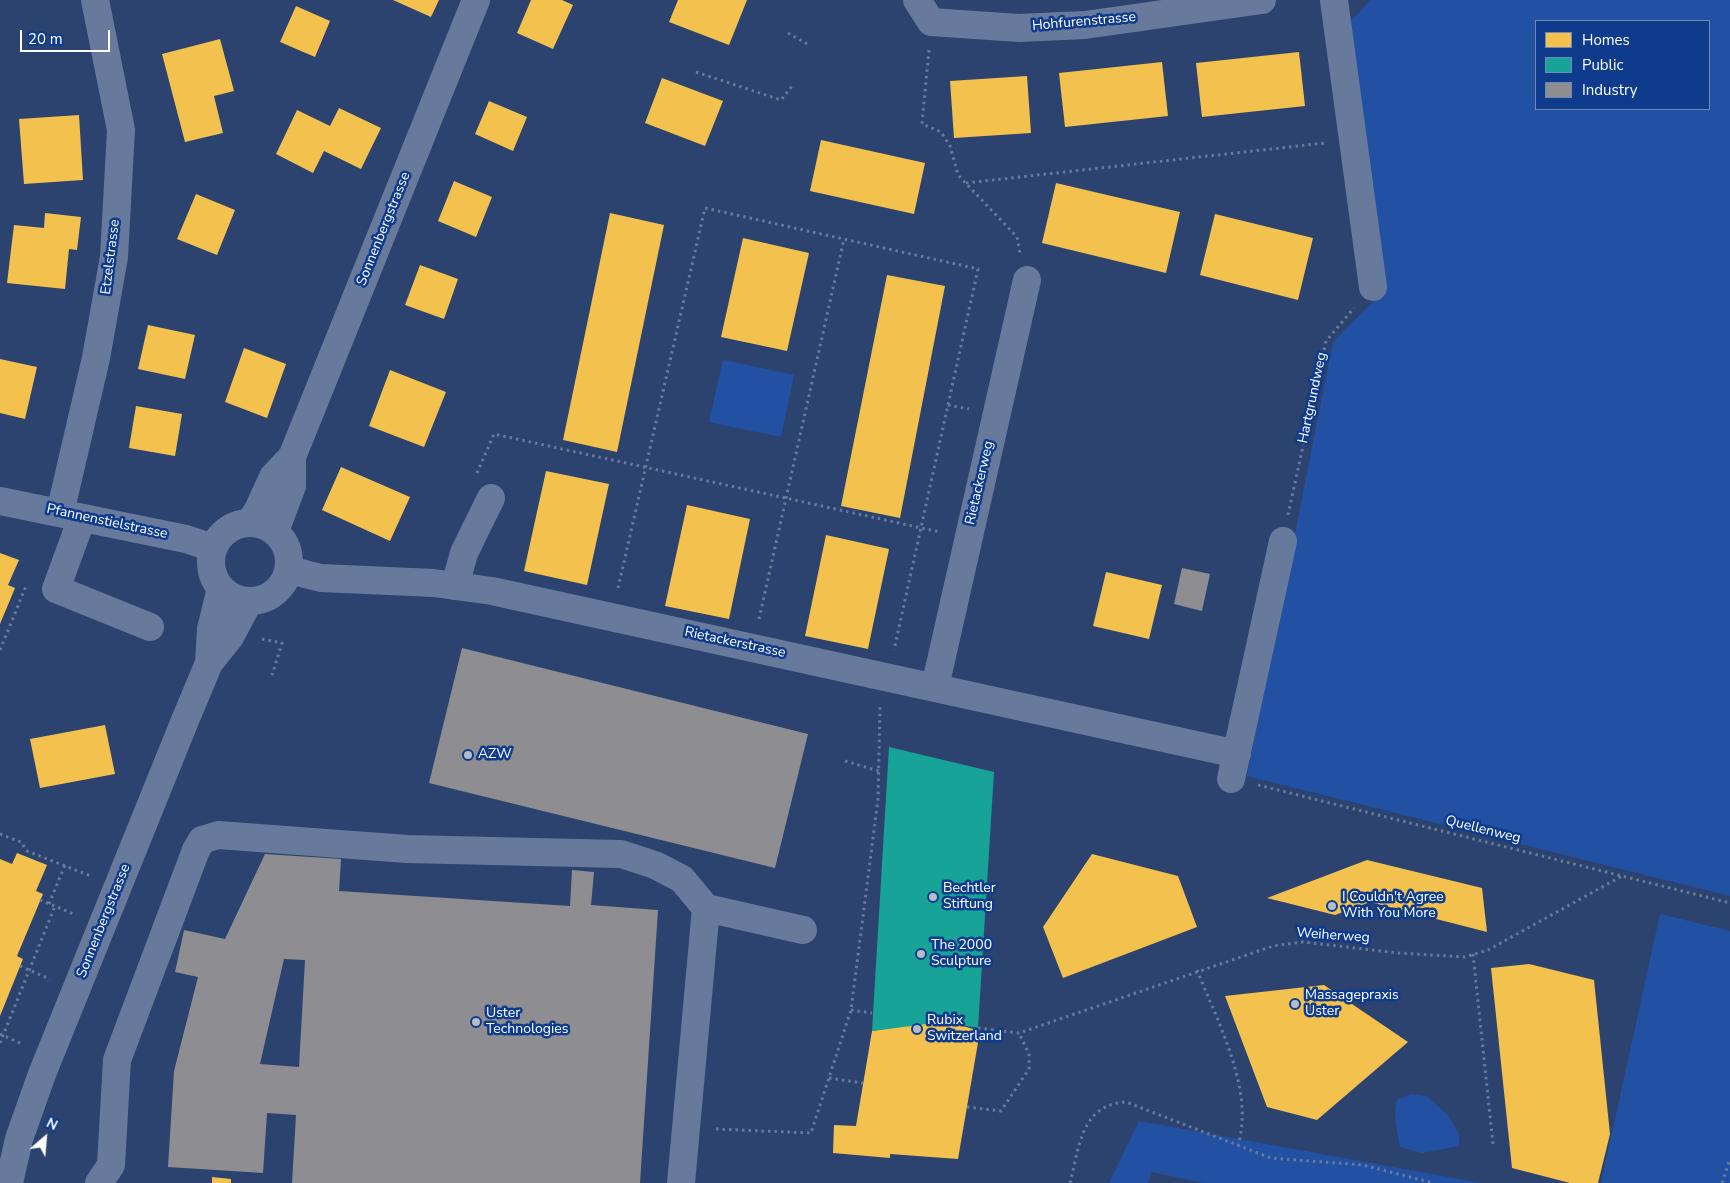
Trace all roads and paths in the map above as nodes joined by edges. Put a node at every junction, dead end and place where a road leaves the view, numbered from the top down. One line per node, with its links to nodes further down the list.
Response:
1 (95, 0): 20 (street, Etzelstrasse)
2 (476, 0): 15 (street, Sonnenbergstrasse)
3 (1262, 0): 5 (street, Hohfurenstrasse)
4 (1334, 0): 14 (street)
5 (924, 11): 11 (path)
6 (788, 33): 7 (path)
7 (809, 45)
8 (696, 72): 9 (path)
9 (793, 86)
10 (1334, 142): 11 (path)
11 (966, 183): 13 (path)
12 (844, 239): 16 (path); 18 (path); 22 (path)
13 (1027, 280): 24 (street, Rietackerweg)
14 (1373, 287): 25 (path, Hartgrundweg)
15 (292, 457): 21 (street, Sonnenbergstrasse); 23 (street, Sonnenbergstrasse)
16 (646, 469): 17 (path); 18 (path); 31 (path)
17 (482, 490): 29 (street)
18 (786, 499): 22 (path); 33 (path)
19 (0, 501): 20 (street, Pfannenstielstrasse)
20 (71, 515): 26 (street, Pfannenstielstrasse); 34 (street, Etzelstrasse)
21 (250, 522): 23 (street); 26 (street)
22 (921, 527): 24 (path); 37 (path)
23 (275, 532): 27 (street)
24 (968, 538): 40 (street, Rietackerweg)
25 (1282, 541): 43 (street)
26 (213, 548): 30 (street)
27 (289, 570): 29 (street, Rietackerstrasse); 32 (street)
28 (28, 580): 36 (path)
29 (455, 586): 40 (street, Rietackerstrasse)
30 (221, 588): 32 (street); 38 (street, Sonnenbergstrasse)
31 (617, 592)
32 (249, 601): 38 (street, Sonnenbergstrasse)
33 (758, 623)
34 (150, 627)
35 (259, 638): 39 (path)
36 (0, 650)
37 (893, 653)
38 (209, 663): 54 (street, Sonnenbergstrasse)
39 (272, 675)
40 (935, 687): 43 (street, Rietackerstrasse)
41 (880, 713): 44 (path)
42 (845, 761): 44 (path)
43 (1234, 766): 47 (path, Quellenweg)
44 (879, 771): 58 (path)
45 (0, 834): 46 (path)
46 (64, 865): 48 (path); 51 (path)
47 (1622, 876): 50 (path, Quellenweg); 56 (path, Weiherweg)
48 (99, 879)
49 (40, 900): 51 (path)
50 (1730, 903)
51 (49, 904): 52 (path)
52 (55, 906): 54 (path); 62 (path)
53 (706, 908): 55 (street); 66 (street); 71 (street)
54 (102, 925): 70 (street, Sonnenbergstrasse)
55 (803, 930)
56 (1473, 954): 57 (path, Weiherweg); 67 (path)
57 (1197, 970): 61 (path, Weiherweg); 68 (path)
58 (851, 1010): 59 (path); 63 (path)
59 (872, 1013)
60 (978, 1028): 61 (path, Weiherweg)
61 (1018, 1034): 65 (path)
62 (0, 1042)
63 (828, 1078): 64 (path); 66 (path)
64 (864, 1083)
65 (967, 1107)
66 (685, 1127): 72 (street)
67 (1493, 1144)
68 (1238, 1145): 73 (path); 74 (path)
69 (1730, 1159): 75 (path)
70 (9, 1183)
71 (99, 1183)
72 (681, 1183)
73 (1070, 1183)
74 (1433, 1183)
75 (1722, 1183)

